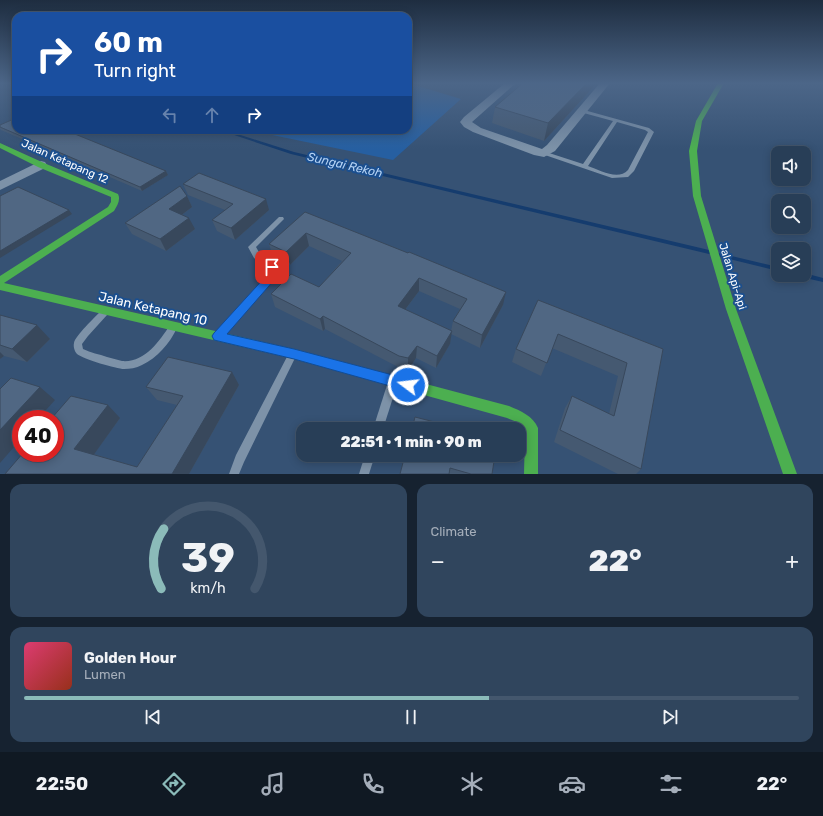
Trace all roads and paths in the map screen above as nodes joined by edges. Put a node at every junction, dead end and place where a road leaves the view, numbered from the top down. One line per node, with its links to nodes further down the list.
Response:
1 (485, 105): 7 (street)
2 (587, 105): 4 (street)
3 (708, 105): 24 (street, Jalan Api-Api)
4 (582, 111): 5 (lane); 7 (street)
5 (616, 120): 9 (lane); 9 (lane)
6 (0, 145): 8 (street, Jalan Ketapang 12)
7 (544, 153): 9 (lane)
8 (41, 165): 10 (street); 12 (street, Jalan Ketapang 12)
9 (584, 167)
10 (0, 186)
11 (281, 219): 16 (lane)
12 (0, 281)
13 (0, 286): 14 (street, Jalan Ketapang 10)
14 (106, 310): 15 (street, Jalan Ketapang 10); 15 (lane)
15 (175, 326): 16 (street, Jalan Ketapang 10)
16 (218, 336): 17 (street, Jalan Ketapang 10)
17 (294, 354): 18 (street, Jalan Ketapang 10); 21 (lane)
18 (393, 381): 19 (lane); 23 (street, Jalan Ketapang 10)
19 (380, 422)
20 (368, 462): 22 (lane)
21 (234, 474)
22 (364, 474)
23 (530, 474)
24 (790, 474)

